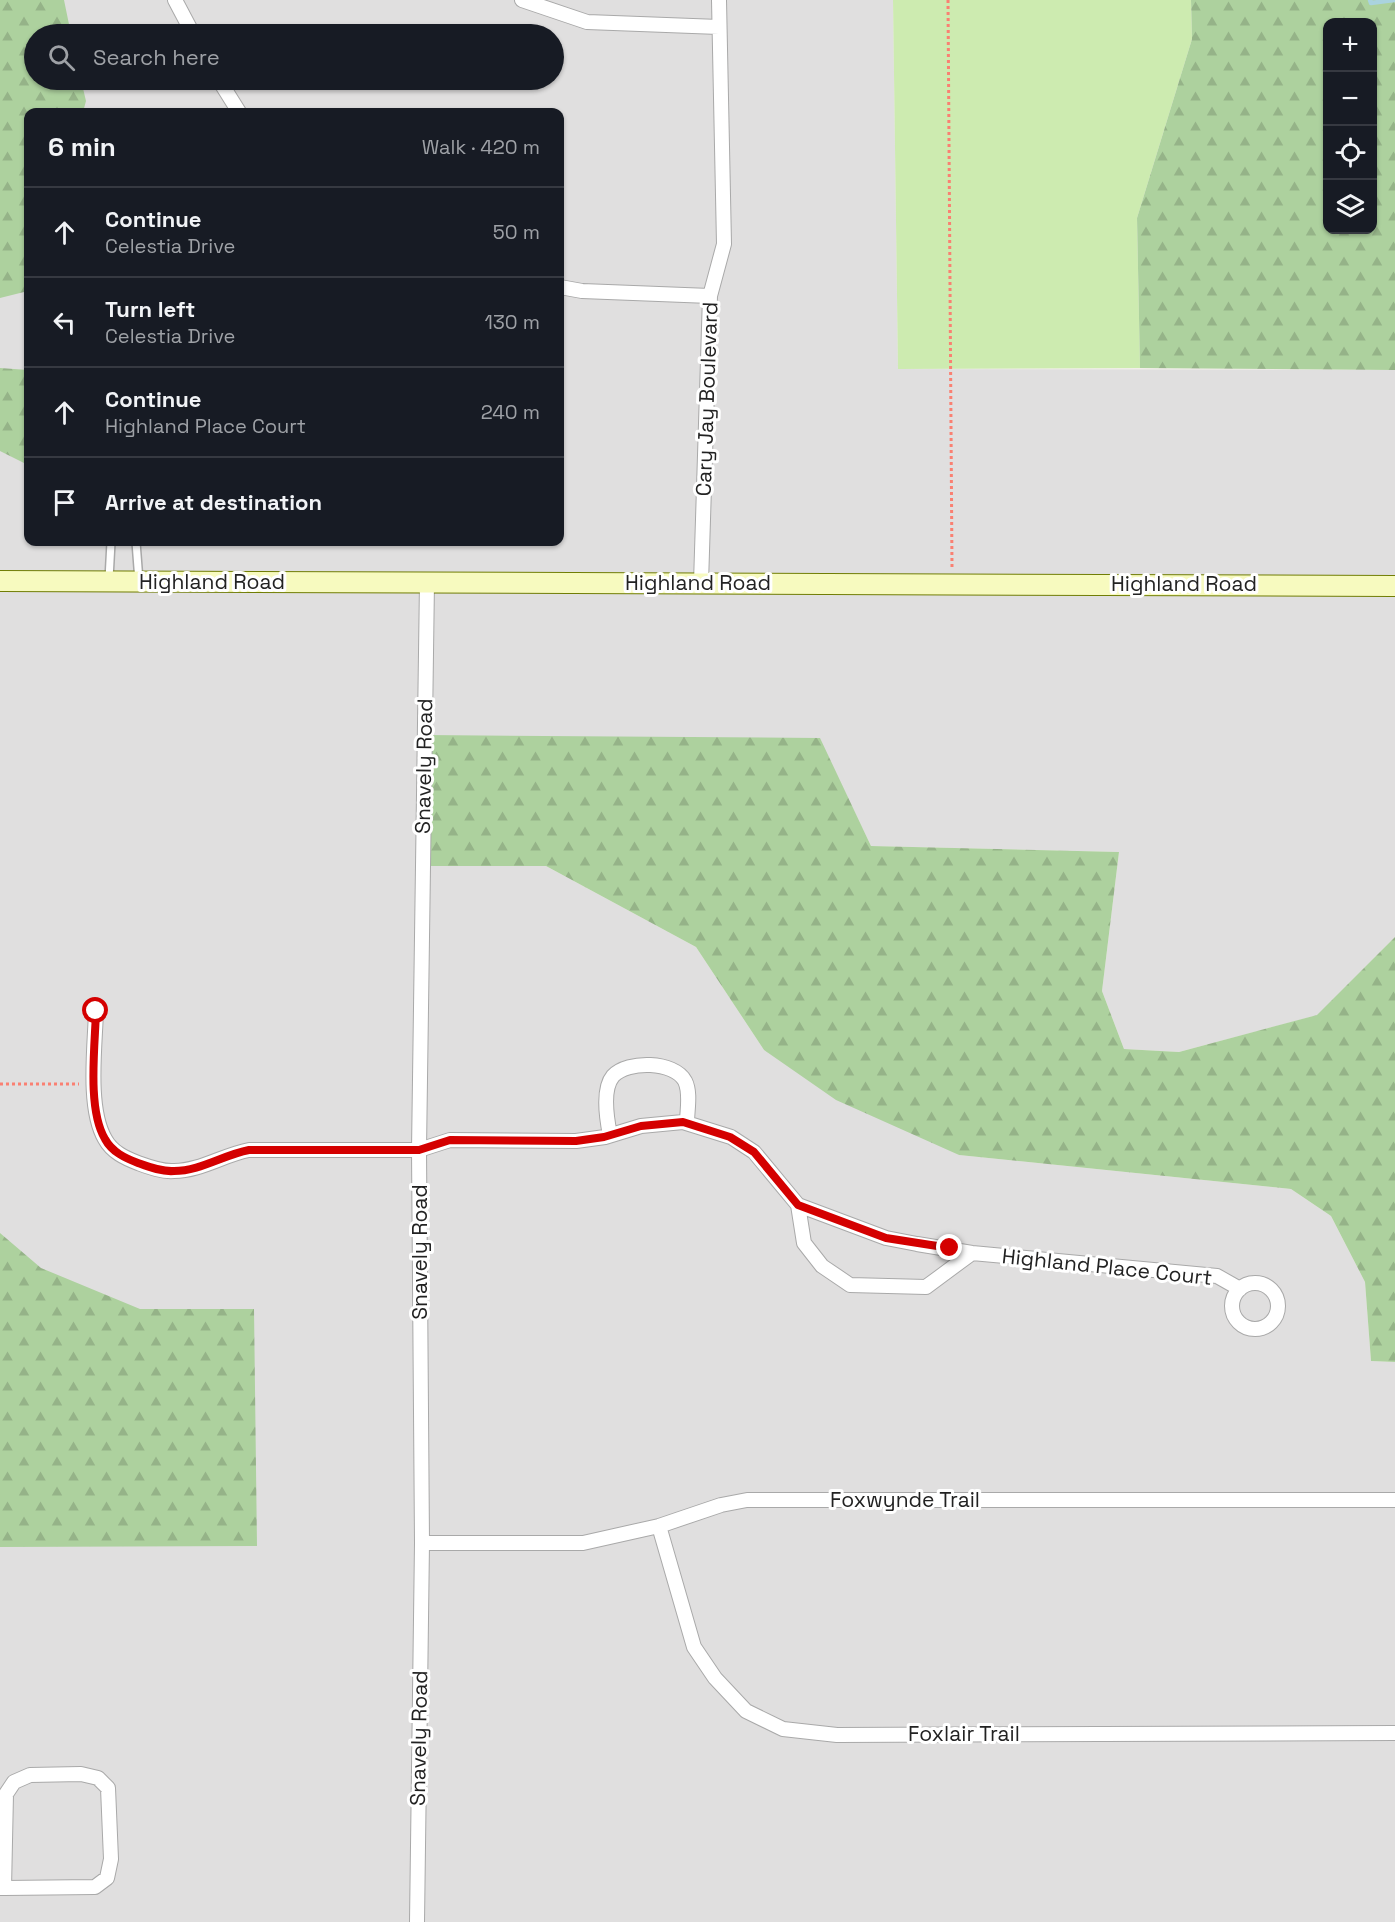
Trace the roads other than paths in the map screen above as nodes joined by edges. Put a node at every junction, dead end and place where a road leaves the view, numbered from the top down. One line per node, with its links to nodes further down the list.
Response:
1 (175, 0): 4 (street)
2 (522, 0): 5 (street)
3 (719, 0): 5 (street, Cary Jay Boulevard)
4 (188, 24)
5 (719, 27): 9 (street, Cary Jay Boulevard)
6 (225, 90): 7 (street)
7 (236, 108)
8 (564, 288): 9 (street)
9 (710, 296): 16 (street, Cary Jay Boulevard)
10 (111, 546): 13 (lane)
11 (136, 546): 14 (lane)
12 (0, 581): 13 (street, Highland Road)
13 (109, 582): 14 (street, Highland Road)
14 (139, 582): 15 (street, Highland Road)
15 (427, 582): 16 (street, Highland Road); 21 (street, Snavely Road)
16 (700, 583): 17 (street, Highland Road)
17 (1395, 586)
18 (96, 1011): 21 (street, Highland Place Court)
19 (687, 1123): 20 (street, Highland Place Court); 20 (street); 22 (street, Highland Place Court)
20 (610, 1135): 21 (street, Highland Place Court)
21 (419, 1150): 27 (street, Snavely Road)
22 (798, 1205): 23 (street, Highland Place Court); 23 (street, Highland Place Court)
23 (972, 1253): 24 (street, Highland Place Court)
24 (1240, 1289)
25 (1395, 1500): 26 (street, Foxwynde Trail)
26 (658, 1526): 27 (street, Foxwynde Trail); 28 (street, Foxlair Trail)
27 (422, 1543): 30 (street, Snavely Road)
28 (1395, 1733)
29 (2, 1888): 29 (street)
30 (417, 1922)

